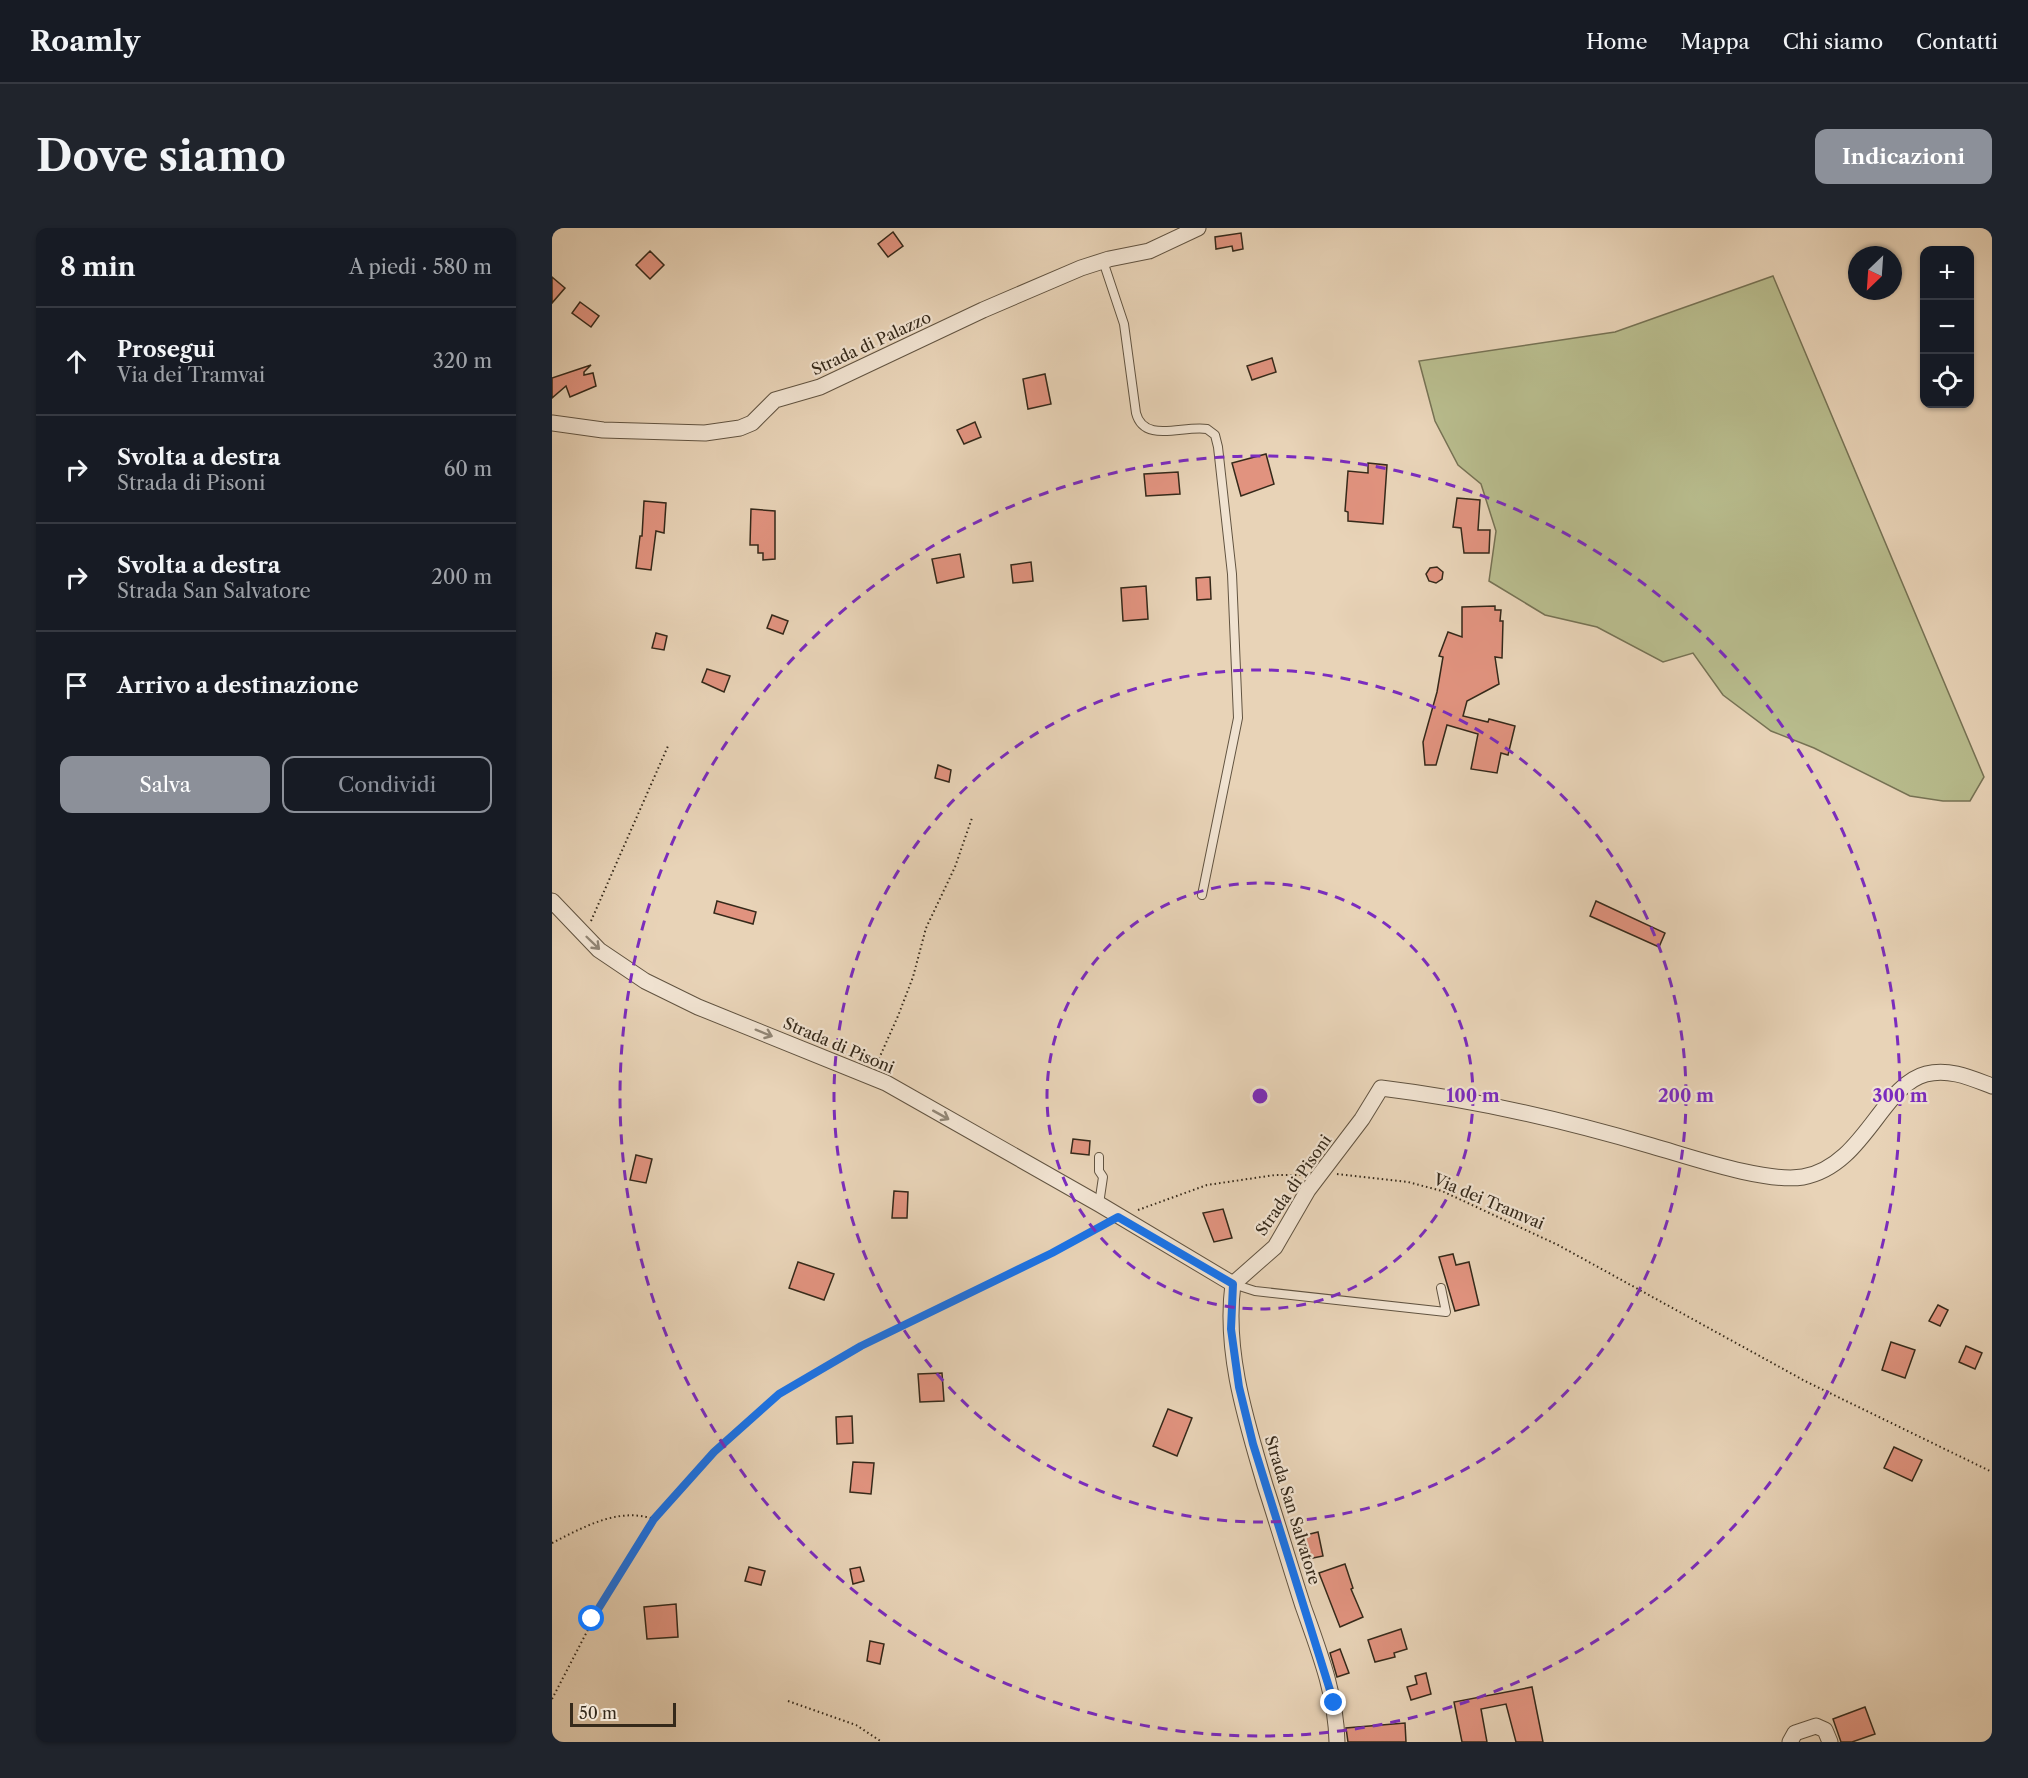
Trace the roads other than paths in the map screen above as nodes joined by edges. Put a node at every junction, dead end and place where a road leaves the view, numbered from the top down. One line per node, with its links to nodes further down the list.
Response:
1 (1198, 228): 2 (street, Strada di Palazzo)
2 (1103, 261): 3 (street, Strada di Palazzo); 4 (lane)
3 (552, 423)
4 (1202, 895)
5 (552, 901): 8 (street, Strada di Pisoni, one-way to 8)
6 (1992, 1086): 9 (street, Strada di Pisoni)
7 (1099, 1157): 8 (lane)
8 (1099, 1204): 9 (street, Strada di Pisoni)
9 (1233, 1284): 10 (lane); 11 (street, Strada San Salvatore)
10 (1441, 1288)
11 (1337, 1742)
12 (1790, 1742): 13 (street)
13 (1830, 1742)

